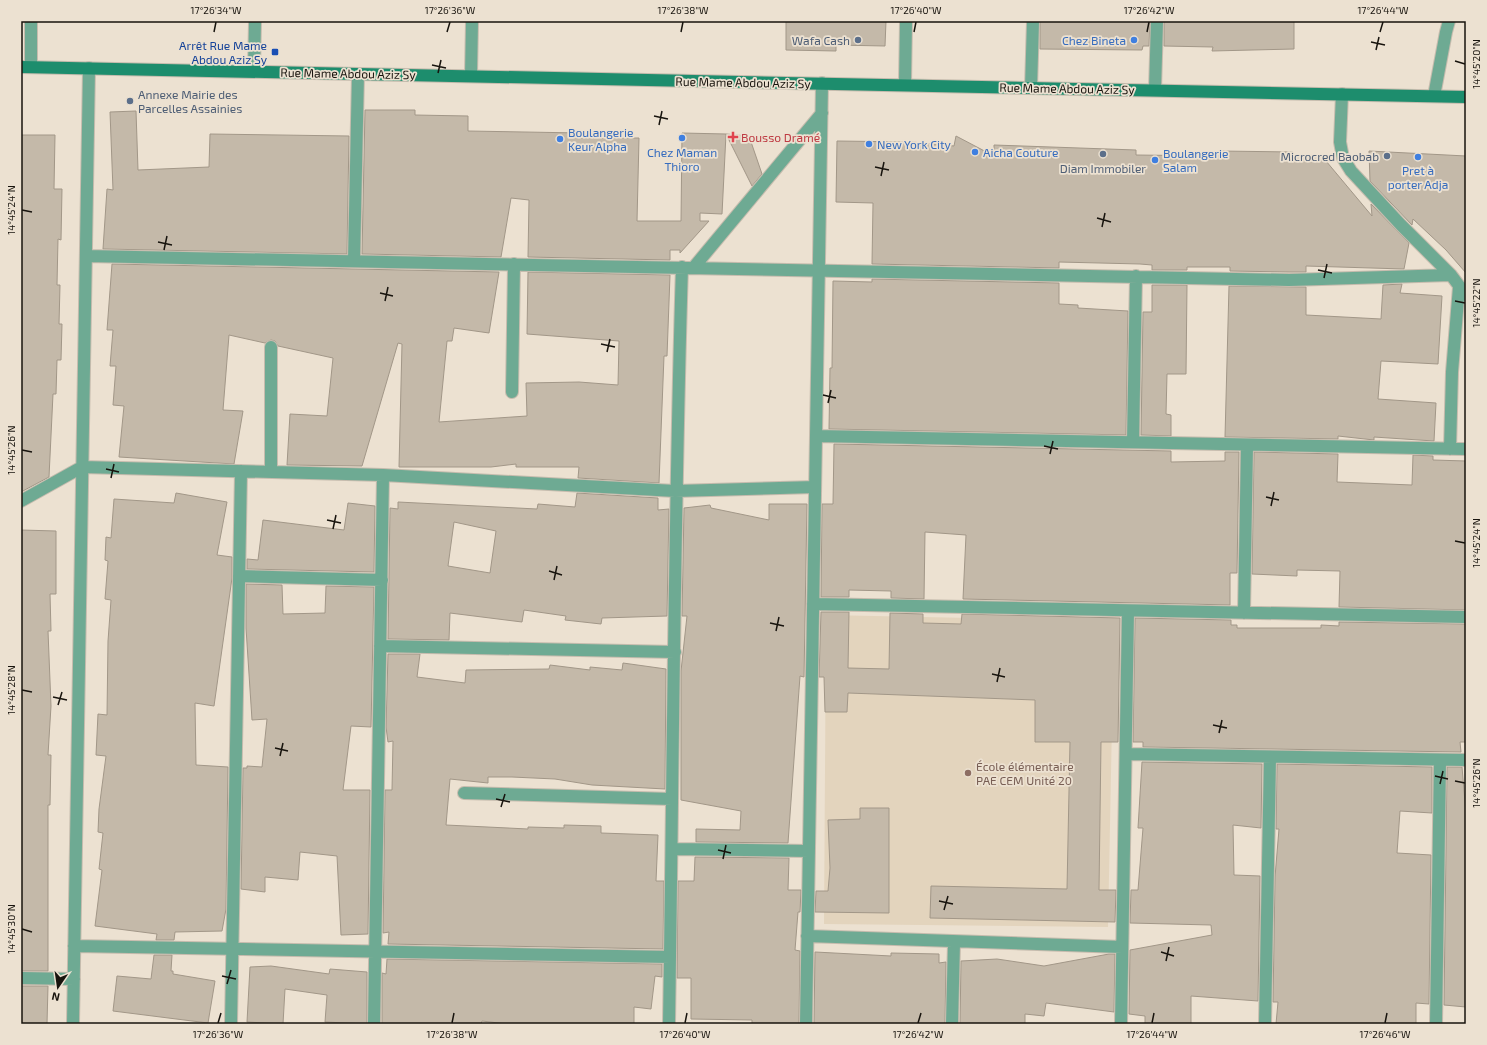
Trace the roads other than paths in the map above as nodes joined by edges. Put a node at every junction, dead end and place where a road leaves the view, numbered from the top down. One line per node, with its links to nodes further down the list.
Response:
1 (31, 21): 8 (street)
2 (255, 21): 10 (street)
3 (472, 21): 12 (street)
4 (906, 21): 14 (street)
5 (1032, 21): 15 (street)
6 (1157, 21): 16 (street)
7 (1449, 21): 18 (street)
8 (26, 67): 9 (street, Rue Mame Abdou Aziz Sy)
9 (89, 68): 10 (street, Rue Mame Abdou Aziz Sy); 21 (street)
10 (254, 71): 11 (street, Rue Mame Abdou Aziz Sy)
11 (358, 74): 12 (street, Rue Mame Abdou Aziz Sy); 22 (street)
12 (471, 76): 13 (street, Rue Mame Abdou Aziz Sy)
13 (822, 83): 14 (street, Rue Mame Abdou Aziz Sy); 20 (street)
14 (905, 85): 15 (street, Rue Mame Abdou Aziz Sy)
15 (1031, 88): 16 (street, Rue Mame Abdou Aziz Sy)
16 (1156, 90): 17 (street, Rue Mame Abdou Aziz Sy)
17 (1342, 94): 18 (street, Rue Mame Abdou Aziz Sy); 26 (street)
18 (1434, 96): 19 (street, Rue Mame Abdou Aziz Sy)
19 (1466, 97)
20 (822, 113): 24 (street); 25 (street)
21 (86, 256): 22 (street); 36 (street)
22 (354, 261): 23 (street)
23 (514, 264): 24 (street); 30 (street)
24 (688, 267): 25 (street); 41 (street)
25 (819, 270): 27 (street); 31 (street)
26 (1451, 275): 27 (street); 28 (street)
27 (1136, 276): 32 (street)
28 (1462, 291): 34 (street)
29 (271, 347): 38 (street)
30 (512, 392)
31 (816, 436): 32 (street); 40 (street)
32 (1133, 442): 33 (street)
33 (1247, 445): 34 (street); 47 (street)
34 (1450, 449): 35 (street)
35 (1466, 449)
36 (82, 467): 37 (street); 42 (street); 61 (street)
37 (241, 471): 38 (street); 43 (street)
38 (271, 472): 39 (street)
39 (384, 475): 41 (street); 44 (street)
40 (815, 487): 41 (street); 45 (street)
41 (675, 491): 50 (street)
42 (21, 501)
43 (239, 576): 44 (street); 63 (street)
44 (382, 580): 49 (street)
45 (813, 604): 46 (street); 58 (street)
46 (1128, 611): 47 (street); 51 (street)
47 (1244, 613): 48 (street)
48 (1466, 617)
49 (380, 646): 50 (street); 64 (street)
50 (675, 652): 56 (street)
51 (1126, 754): 52 (street); 62 (street)
52 (1270, 757): 53 (street); 75 (street)
53 (1440, 760): 54 (street); 76 (street)
54 (1466, 760)
55 (464, 792): 56 (street)
56 (672, 799): 57 (street)
57 (672, 849): 58 (street); 65 (street)
58 (809, 851): 59 (street)
59 (807, 936): 60 (street); 72 (street)
60 (954, 942): 62 (street); 73 (street)
61 (74, 946): 63 (street); 67 (street)
62 (1122, 947): 74 (street)
63 (232, 949): 64 (street); 69 (street)
64 (375, 952): 65 (street); 70 (street)
65 (670, 958): 71 (street)
66 (21, 978): 67 (street)
67 (74, 979): 68 (street)
68 (73, 1024)
69 (231, 1024)
70 (374, 1024)
71 (668, 1024)
72 (806, 1024)
73 (952, 1024)
74 (1121, 1024)
75 (1265, 1024)
76 (1436, 1024)

